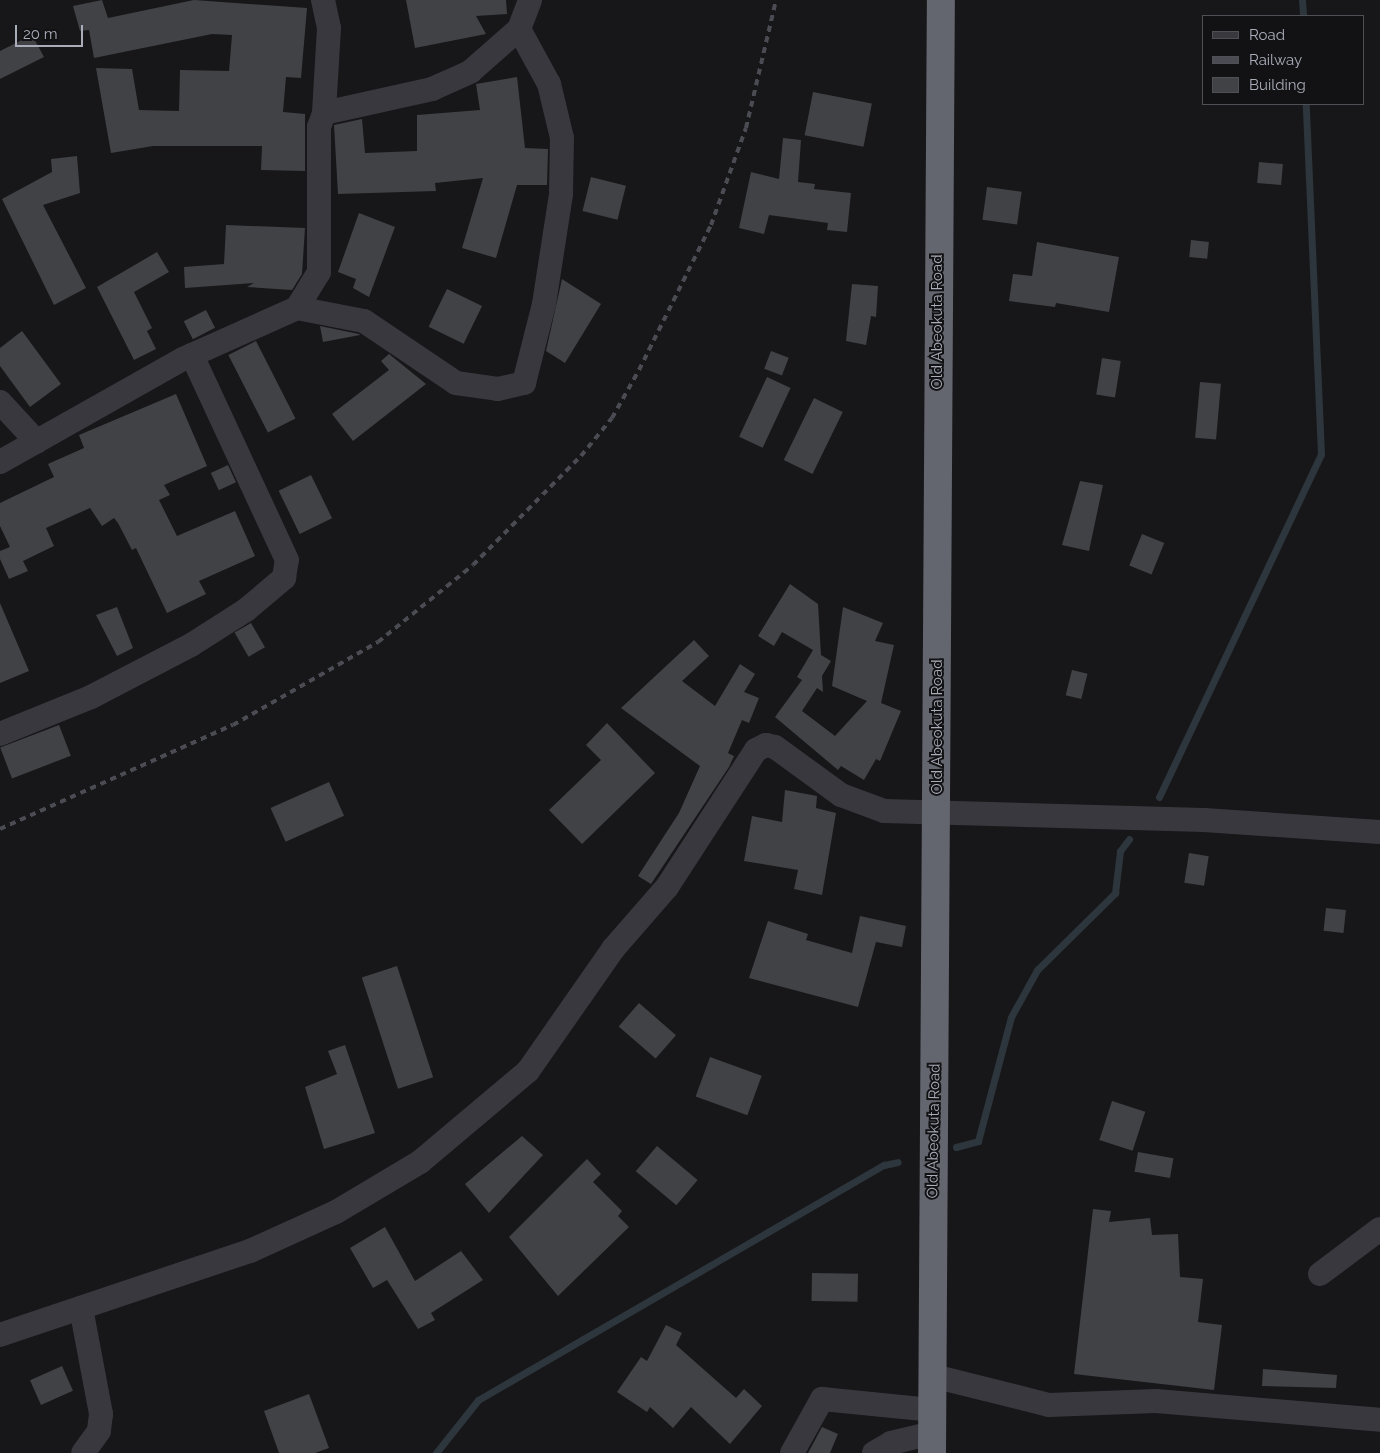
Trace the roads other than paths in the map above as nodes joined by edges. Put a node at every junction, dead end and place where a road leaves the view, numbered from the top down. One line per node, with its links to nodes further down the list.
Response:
1 (323, 0): 5 (street)
2 (530, 0): 4 (street)
3 (941, 0): 12 (highway, Old Abeokuta Road)
4 (519, 30): 5 (street); 6 (street)
5 (324, 113): 6 (street)
6 (297, 308): 7 (street)
7 (192, 355): 9 (street); 11 (street)
8 (0, 402): 9 (street)
9 (37, 442): 10 (street)
10 (0, 462)
11 (0, 734)
12 (938, 815): 13 (street); 16 (street); 18 (highway, Old Abeokuta Road)
13 (1380, 832)
14 (1380, 1229): 15 (street)
15 (1320, 1274)
16 (81, 1308): 17 (street); 21 (street)
17 (0, 1335)
18 (933, 1376): 19 (street); 20 (highway, Old Abeokuta Road)
19 (1380, 1420)
20 (932, 1432): 22 (street); 23 (street)
21 (83, 1453)
22 (792, 1453)
23 (874, 1453)

